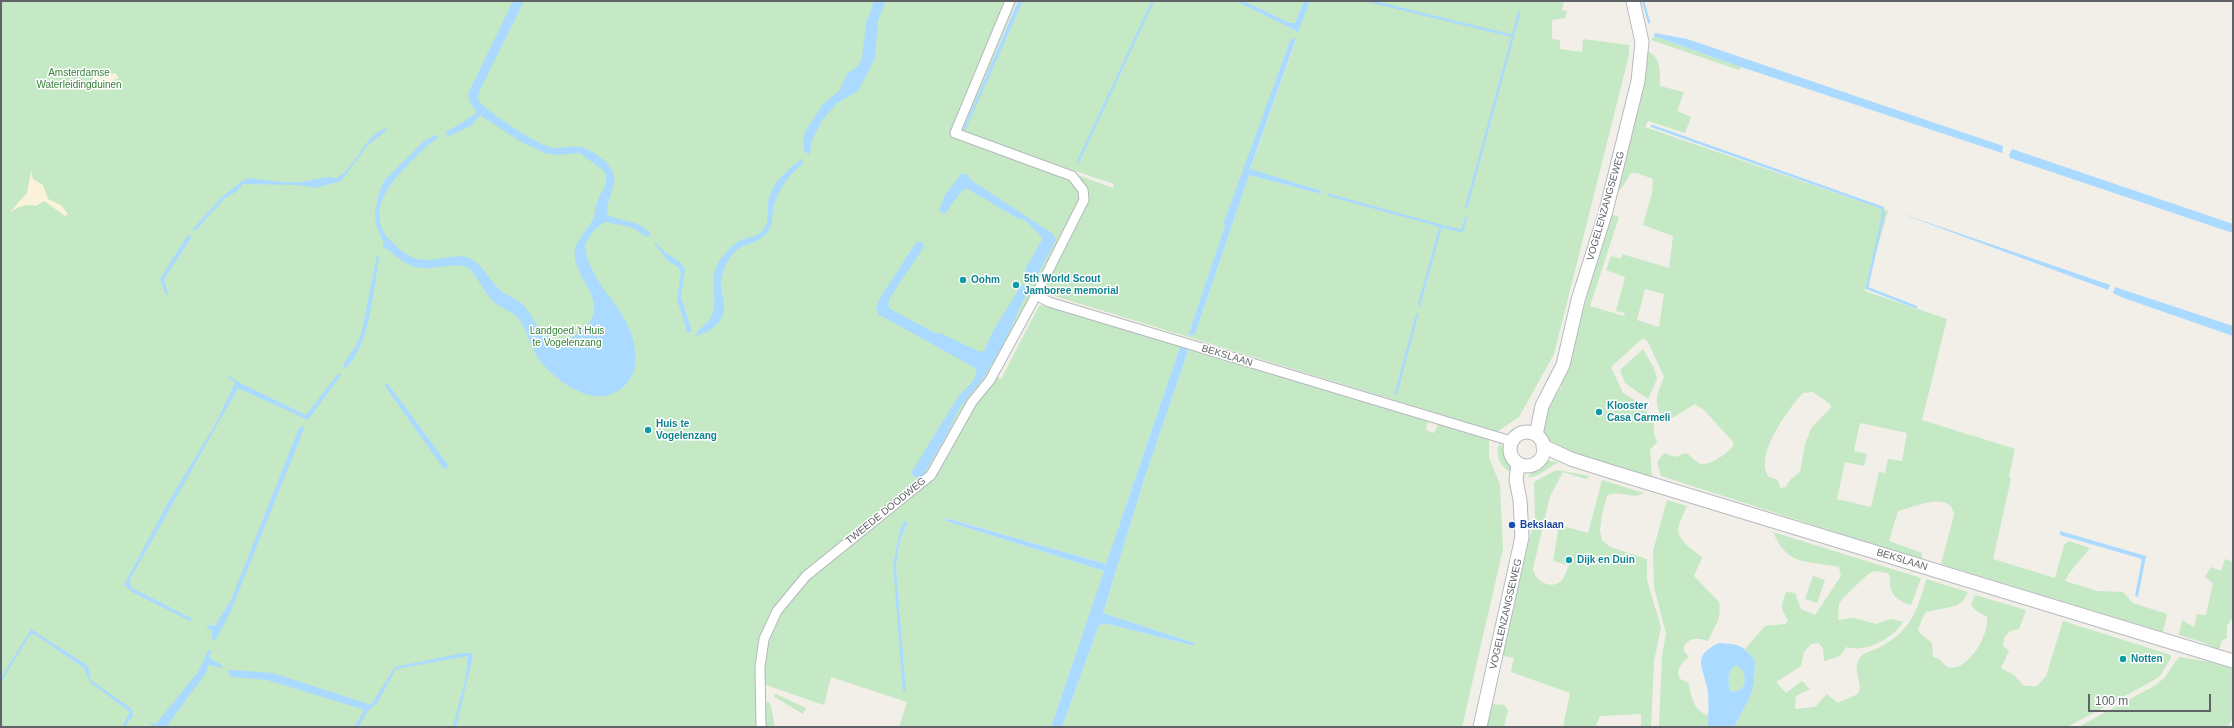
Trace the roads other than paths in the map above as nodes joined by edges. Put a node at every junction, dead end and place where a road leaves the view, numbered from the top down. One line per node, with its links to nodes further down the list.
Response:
1 (1010, 1): 3 (street, TWEEDE DOODWEG)
2 (1633, 1): 4 (main road, VOGELENZANGSEWEG)
3 (1036, 295): 5 (street, BEKSLAAN); 9 (street, TWEEDE DOODWEG)
4 (1531, 433): 5 (main road); 6 (main road)
5 (1512, 441): 7 (main road)
6 (1543, 451): 7 (main road); 8 (main road, BEKSLAAN)
7 (1523, 465): 10 (main road, VOGELENZANGSEWEG)
8 (2233, 661)
9 (761, 727)
10 (1480, 727)

